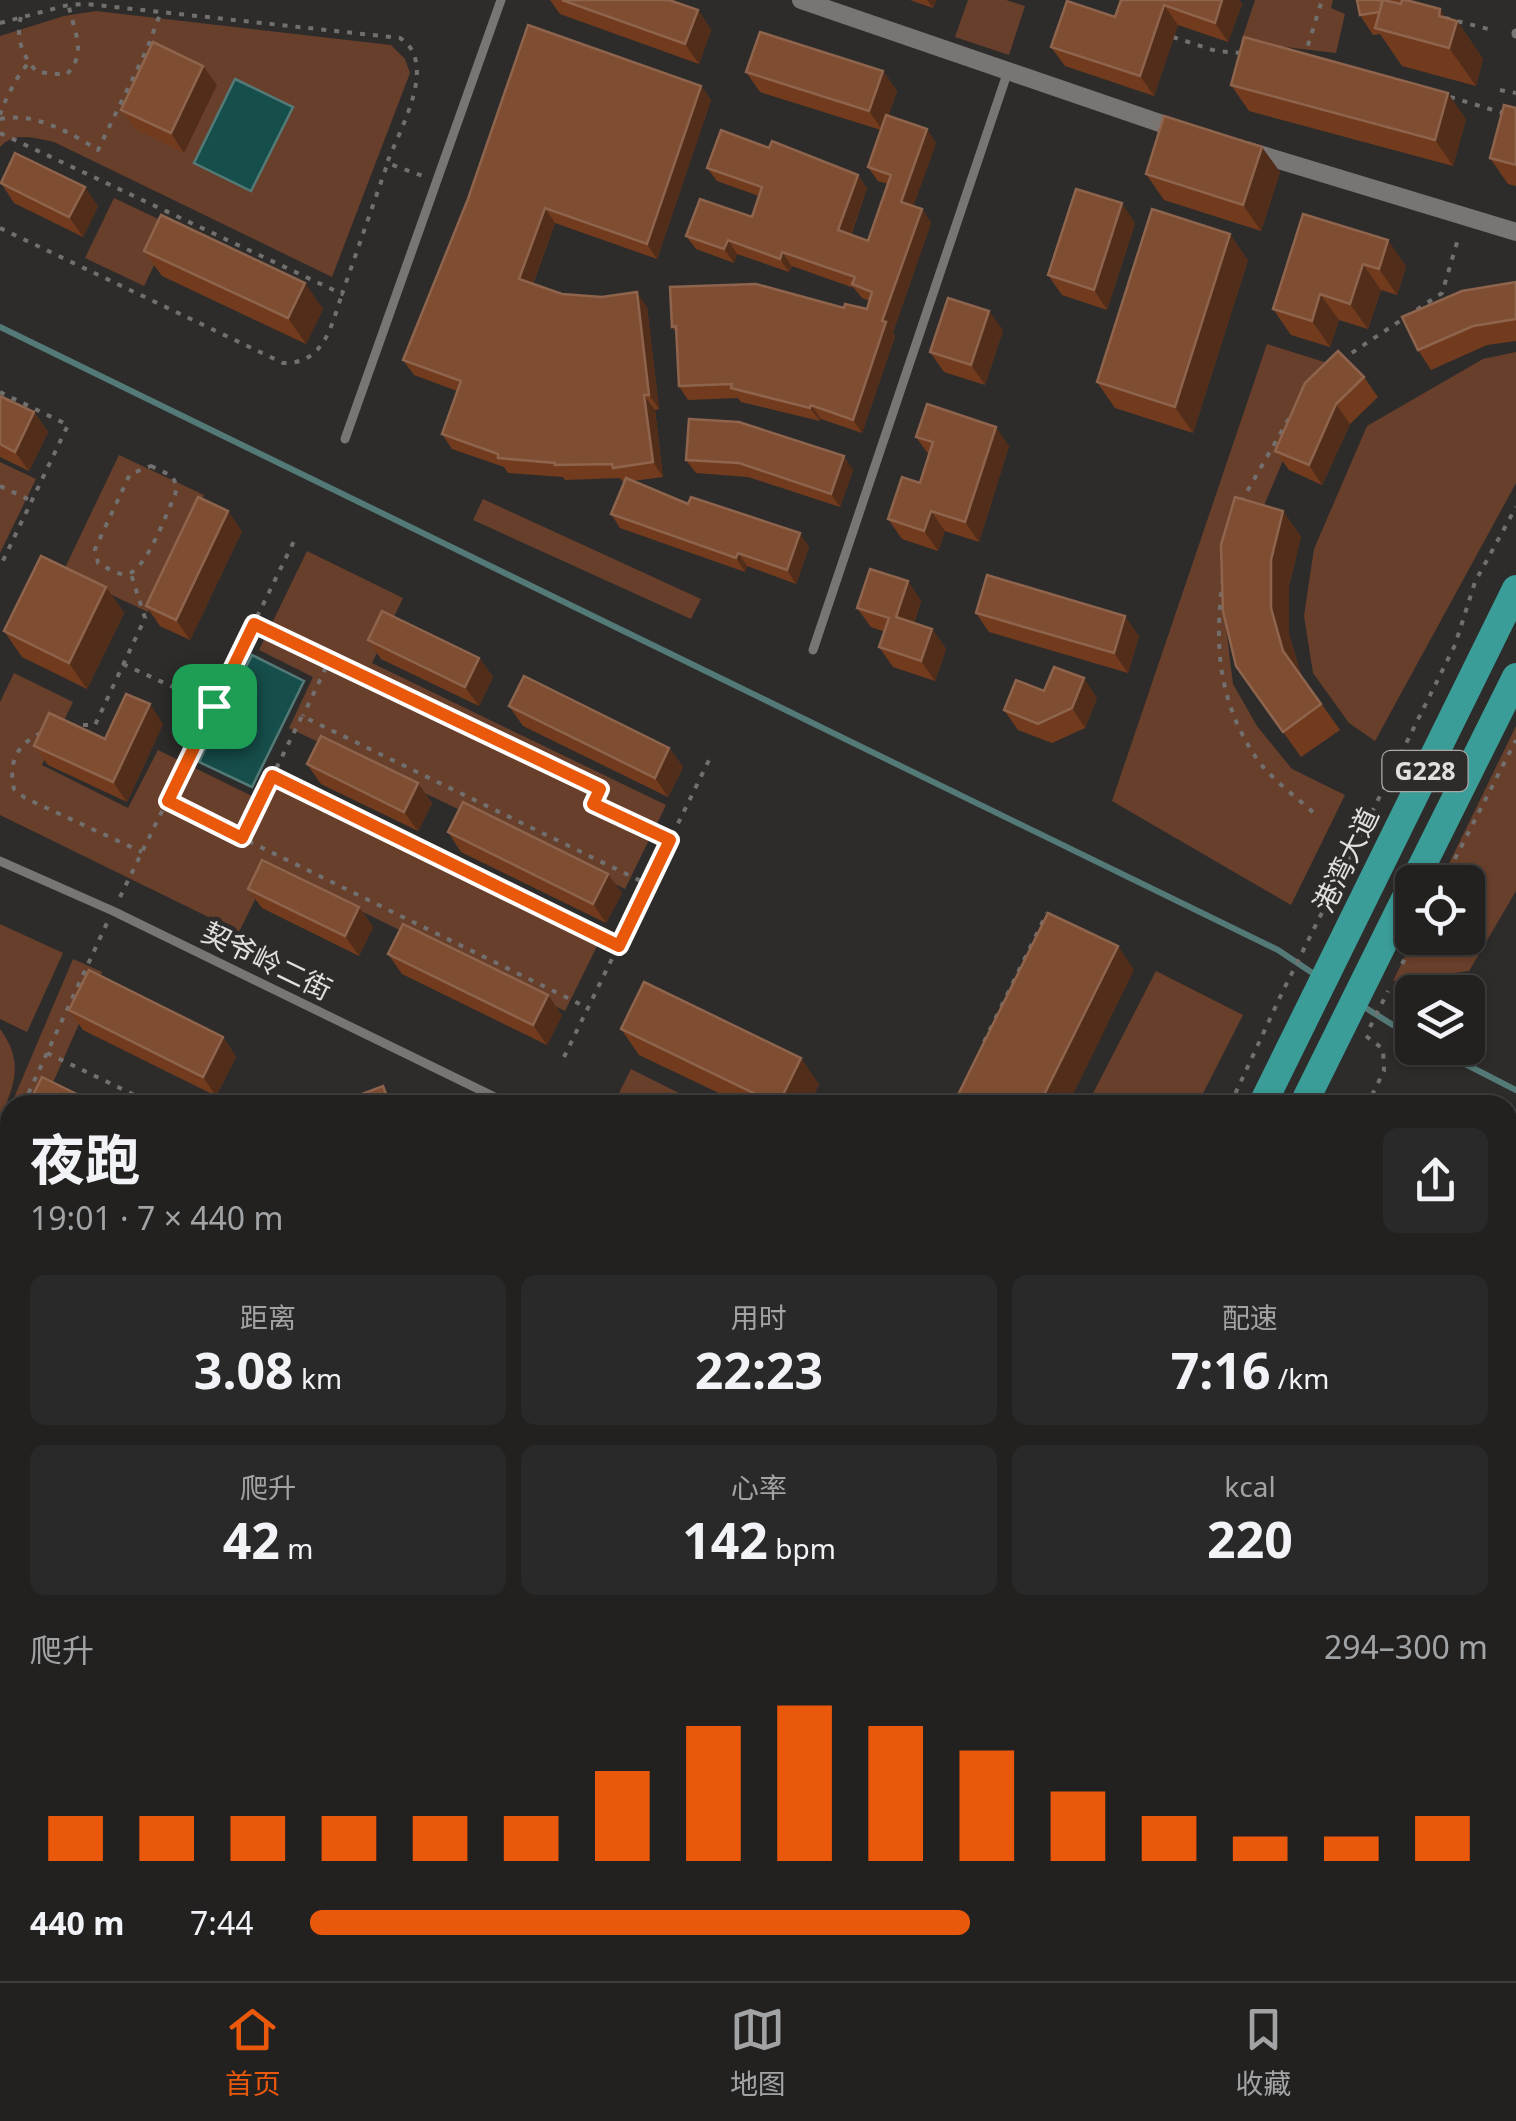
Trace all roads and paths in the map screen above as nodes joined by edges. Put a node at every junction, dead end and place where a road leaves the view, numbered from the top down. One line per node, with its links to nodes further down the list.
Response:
1 (501, 0): 22 (lane)
2 (800, 0): 14 (street)
3 (1322, 0): 12 (path)
4 (68, 2): 5 (path); 7 (path); 13 (path)
5 (161, 12): 19 (path); 21 (path)
6 (1440, 16): 9 (path)
7 (21, 17): 8 (path); 13 (path)
8 (0, 22)
9 (1492, 30)
10 (1164, 34): 11 (path)
11 (1251, 54)
12 (1304, 59)
13 (29, 63): 19 (path)
14 (1008, 71): 23 (street); 41 (lane)
15 (1500, 90): 16 (path)
16 (1516, 93)
17 (1437, 94): 18 (path)
18 (1516, 116)
19 (0, 117)
20 (0, 133): 26 (path)
21 (387, 163): 22 (path); 26 (path)
22 (436, 182): 30 (lane)
23 (1464, 217): 25 (street); 27 (path)
24 (0, 228): 26 (path)
25 (1516, 232)
26 (342, 294)
27 (1328, 372)
28 (0, 392): 32 (path)
29 (1300, 400): 34 (path)
30 (345, 438)
31 (0, 486): 32 (path)
32 (32, 501): 36 (path)
33 (1516, 507): 76 (path)
34 (1238, 511)
35 (298, 535): 40 (path)
36 (0, 568)
37 (131, 574): 37 (path); 43 (path)
38 (1224, 576): 53 (path)
39 (1516, 590): 77 (highway, 港湾大道 / G228)
40 (254, 624): 42 (path); 45 (path)
41 (813, 650)
42 (329, 660): 46 (path); 55 (path)
43 (124, 664): 45 (path); 47 (path)
44 (1516, 677): 58 (highway, G228)
45 (214, 706): 52 (path)
46 (302, 716): 51 (path); 60 (path)
47 (66, 726)
48 (50, 729): 56 (path)
49 (1516, 740): 59 (path)
50 (710, 758): 55 (path)
51 (272, 776): 54 (path); 64 (path)
52 (168, 801): 54 (path); 56 (path)
53 (1316, 815)
54 (242, 838): 68 (path)
55 (670, 840): 60 (path)
56 (142, 852): 61 (path)
57 (0, 861): 61 (lane, 契爷岭二街)
58 (1422, 865)
59 (1452, 865)
60 (649, 886): 64 (path)
61 (113, 911): 71 (path); 75 (lane, 契爷岭二街)
62 (1048, 913): 70 (path)
63 (1395, 937): 67 (highway, G228)
64 (619, 946): 68 (path)
65 (1406, 955): 66 (path)
66 (1400, 967)
67 (1382, 976): 69 (highway, G228); 69 (path)
68 (588, 1008): 72 (path)
69 (1354, 1031): 78 (highway, G228); 79 (path)
70 (979, 1052)
71 (47, 1053): 73 (path); 74 (path)
72 (564, 1056)
73 (28, 1095)
74 (133, 1095)
75 (491, 1095)
76 (1235, 1095)
77 (1267, 1095)
78 (1311, 1095)
79 (1373, 1095)

